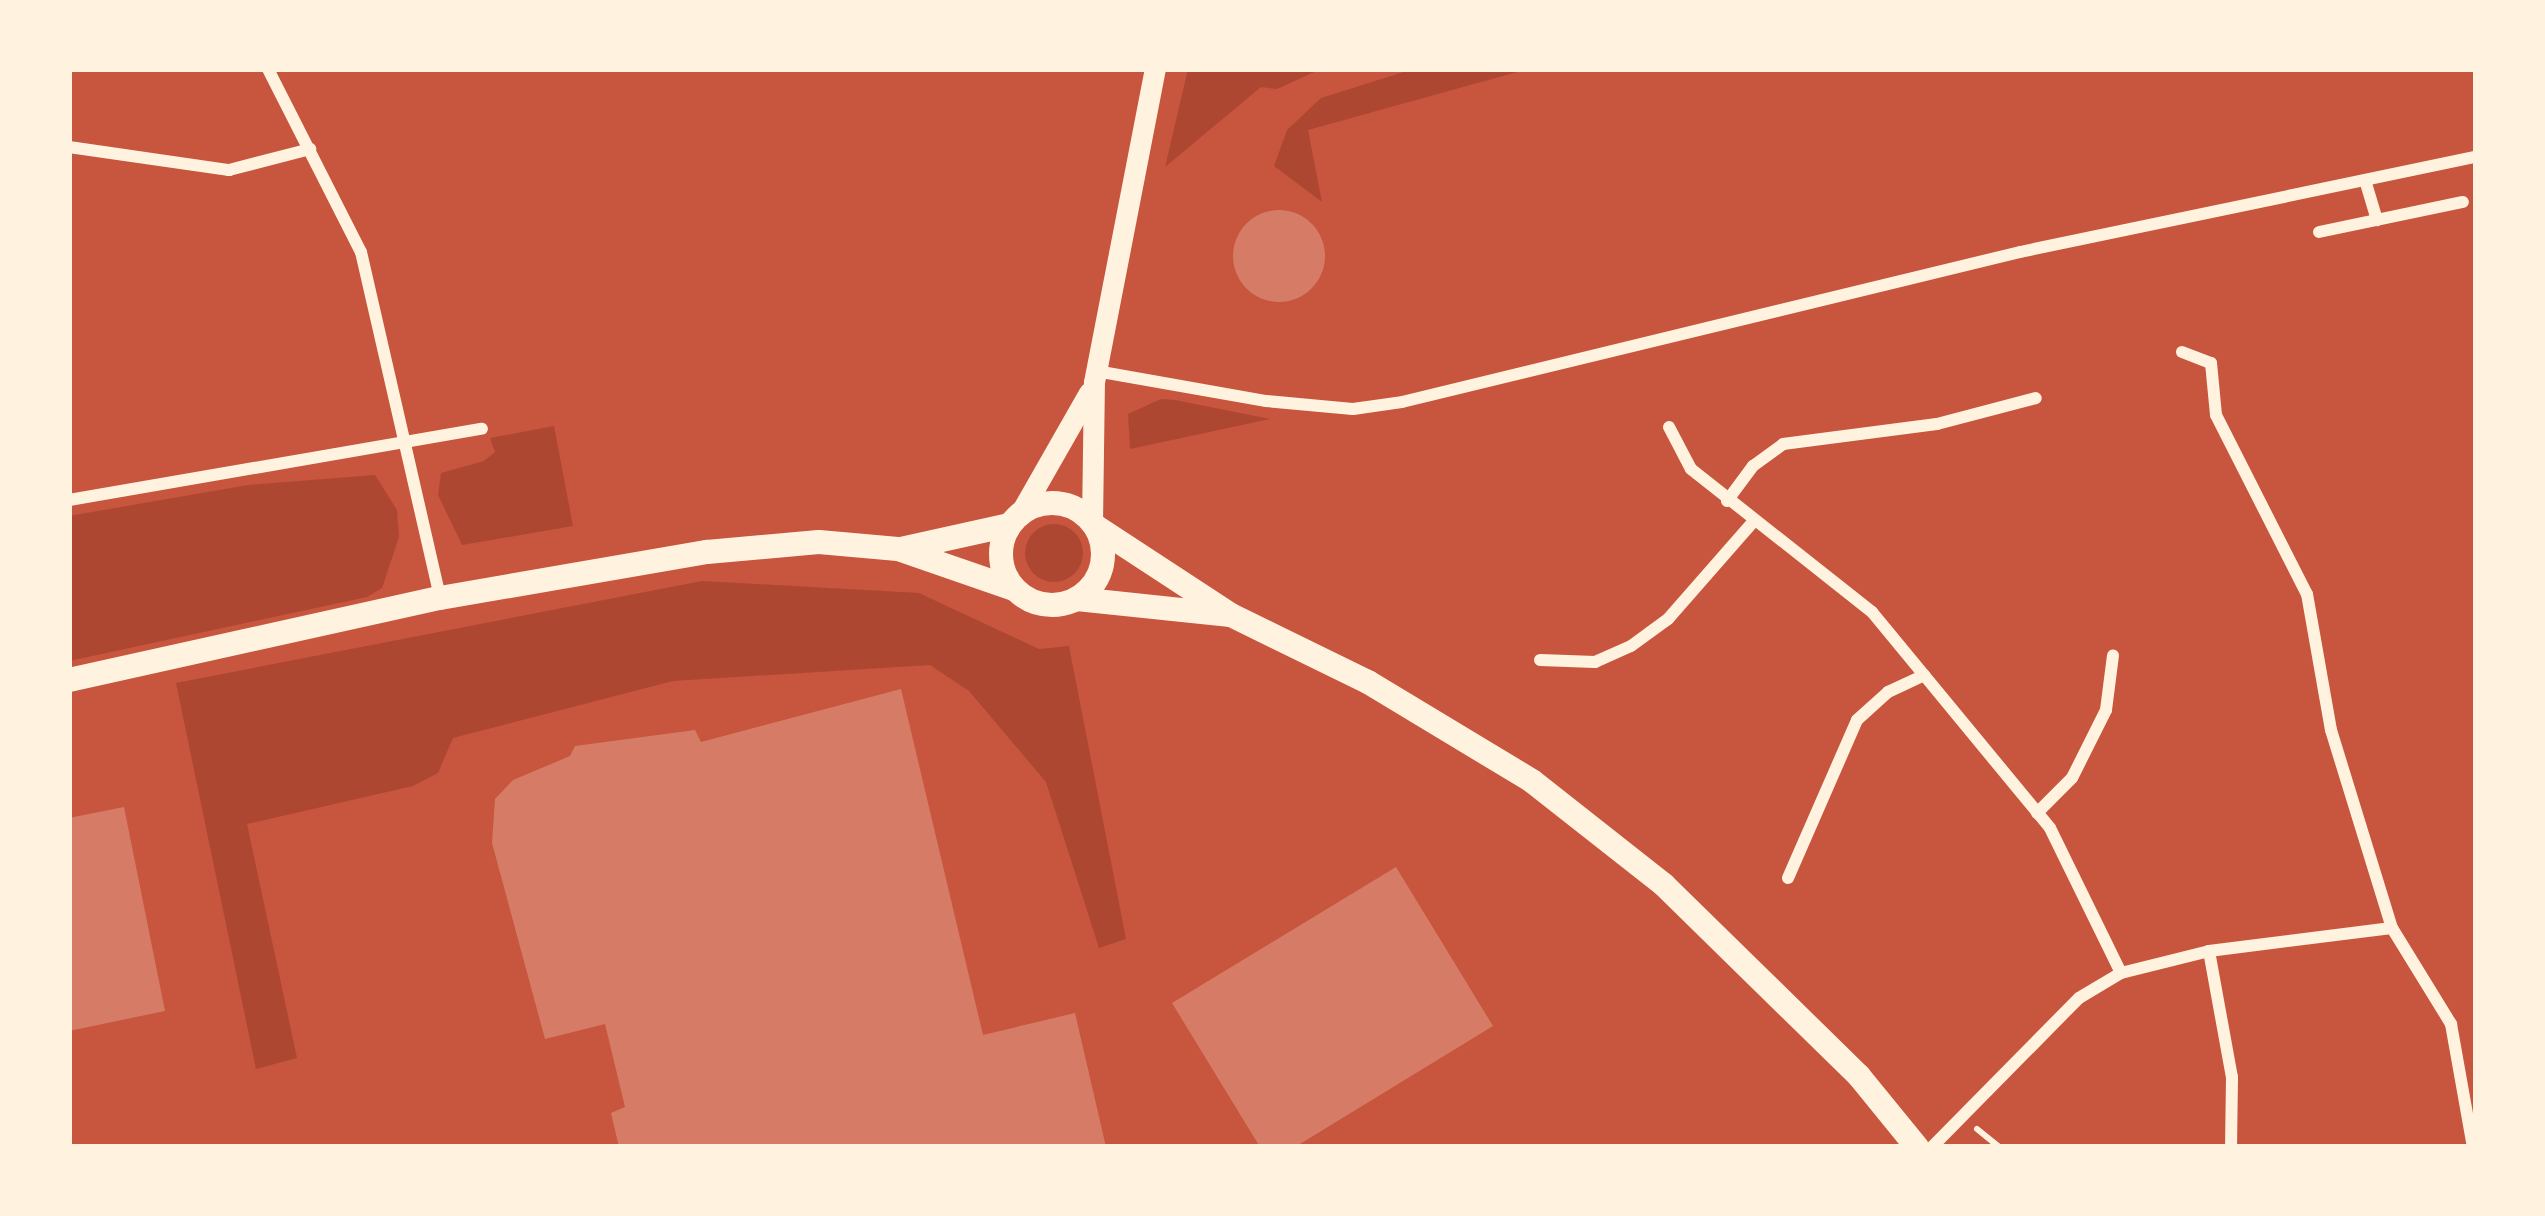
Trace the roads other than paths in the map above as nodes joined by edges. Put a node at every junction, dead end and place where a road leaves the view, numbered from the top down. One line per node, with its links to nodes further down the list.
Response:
1 (268, 69): 4 (street)
2 (1155, 69): 11 (street)
3 (69, 148): 4 (street)
4 (310, 149): 15 (street)
5 (2476, 158): 6 (street)
6 (2365, 180): 8 (street); 11 (street)
7 (2462, 202): 8 (street)
8 (2377, 220): 9 (street)
9 (2319, 232)
10 (2182, 352): 32 (street)
11 (1095, 376): 18 (street); 20 (street)
12 (2036, 398): 17 (street)
13 (1669, 427): 17 (street)
14 (482, 429): 15 (street)
15 (407, 443): 16 (street); 23 (street)
16 (69, 500)
17 (1727, 501): 19 (street)
18 (1015, 518): 20 (main road); 21 (main road); 22 (main road)
19 (1752, 523): 27 (street); 28 (street)
20 (1094, 524): 24 (main road); 25 (main road)
21 (898, 549): 22 (main road); 23 (main road)
22 (1014, 589): 24 (main road)
23 (440, 598): 29 (main road)
24 (1077, 598): 25 (main road)
25 (1231, 615): 35 (main road)
26 (2113, 655): 30 (street)
27 (1540, 660)
28 (1924, 675): 30 (street); 31 (street)
29 (69, 680)
30 (2037, 813): 34 (street)
31 (1788, 878)
32 (2392, 928): 33 (street); 38 (street)
33 (2209, 951): 34 (street); 37 (street)
34 (2121, 973): 36 (street)
35 (1917, 1147)
36 (1932, 1147)
37 (2231, 1147)
38 (2474, 1147)

